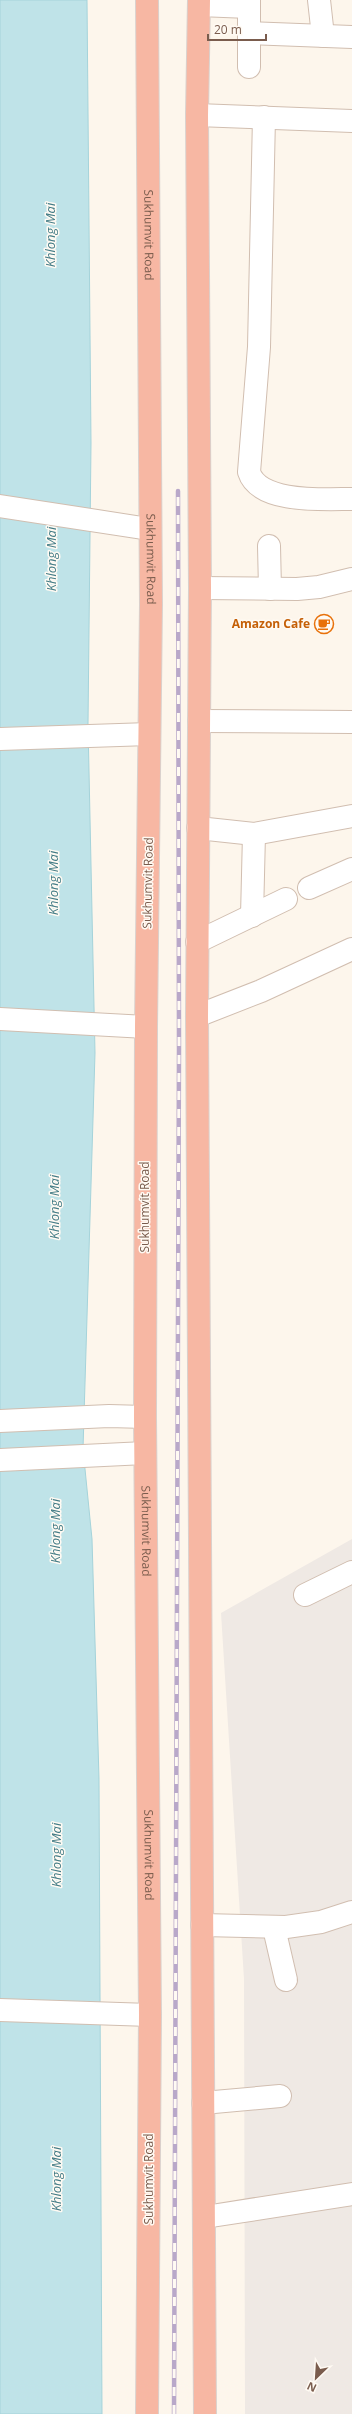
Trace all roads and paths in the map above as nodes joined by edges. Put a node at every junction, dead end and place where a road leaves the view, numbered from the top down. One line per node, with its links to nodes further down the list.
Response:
1 (147, 0): 14 (highway, Sukhumvit Road)
2 (319, 0): 6 (street)
3 (199, 3): 4 (street); 9 (highway)
4 (249, 4): 5 (street)
5 (249, 33): 6 (street); 8 (street)
6 (324, 36): 7 (street)
7 (352, 37)
8 (249, 67)
9 (197, 115): 10 (street); 17 (highway)
10 (264, 117): 11 (street); 12 (street)
11 (352, 121)
12 (352, 499)
13 (0, 506): 14 (street)
14 (149, 529): 21 (highway, Sukhumvit Road)
15 (269, 546): 18 (street)
16 (352, 579): 18 (street)
17 (200, 588): 18 (street); 19 (highway)
18 (270, 589)
19 (199, 721): 20 (street); 24 (highway)
20 (352, 722)
21 (150, 734): 22 (street); 34 (highway, Sukhumvit Road)
22 (0, 739)
23 (352, 816): 25 (street)
24 (198, 828): 25 (street); 30 (highway)
25 (254, 834): 29 (street)
26 (352, 869): 27 (street)
27 (309, 888)
28 (286, 900): 29 (street)
29 (252, 916): 30 (street)
30 (197, 942): 32 (highway)
31 (352, 949): 32 (street)
32 (197, 1016): 42 (highway)
33 (0, 1019): 34 (street)
34 (146, 1026): 35 (highway, Sukhumvit Road)
35 (145, 1417): 36 (street); 37 (highway, Sukhumvit Road)
36 (0, 1421)
37 (145, 1453): 38 (street); 46 (highway, Sukhumvit Road)
38 (0, 1460)
39 (352, 1572): 40 (street)
40 (305, 1595)
41 (352, 1912): 43 (street)
42 (202, 1924): 43 (street); 48 (highway)
43 (274, 1928): 44 (street)
44 (286, 1980)
45 (0, 2010): 46 (street)
46 (150, 2015): 51 (highway, Sukhumvit Road)
47 (280, 2096): 48 (street)
48 (203, 2103): 50 (highway)
49 (352, 2194): 50 (street)
50 (205, 2217): 52 (highway)
51 (147, 2414)
52 (204, 2414)

